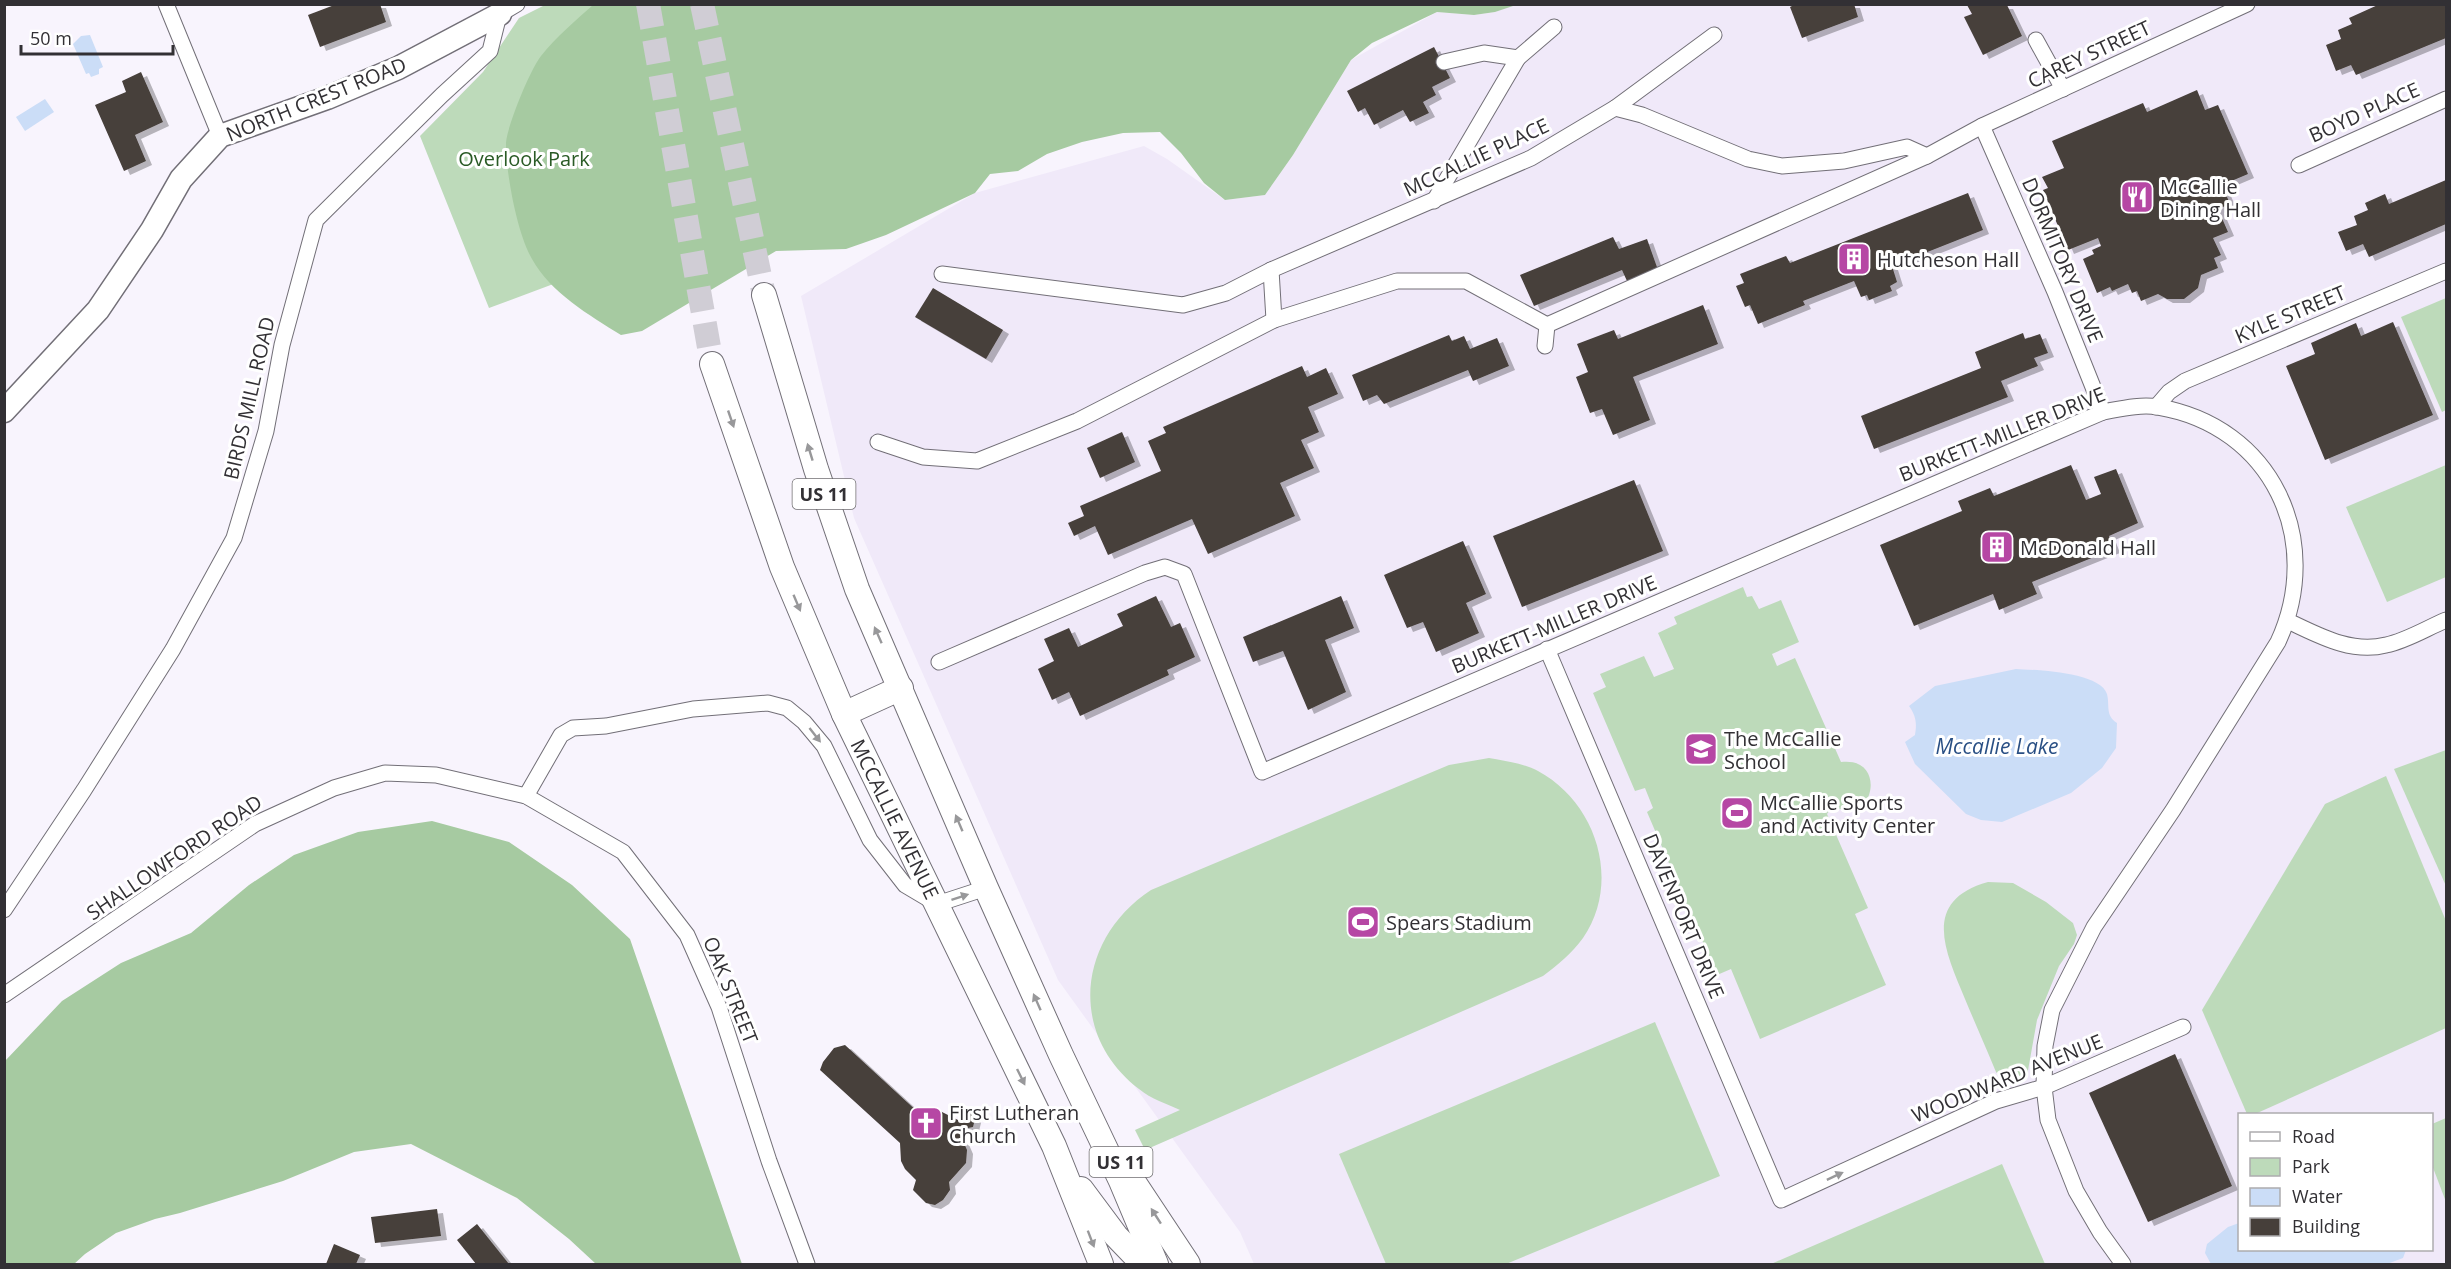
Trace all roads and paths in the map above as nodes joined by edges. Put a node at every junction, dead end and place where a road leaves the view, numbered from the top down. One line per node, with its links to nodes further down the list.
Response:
1 (165, 4): 13 (street)
2 (2247, 4): 9 (street, CAREY STREET)
3 (505, 8): 13 (street, NORTH CREST ROAD); 38 (street, BIRDS MILL ROAD)
4 (1554, 27): 7 (street)
5 (1714, 35): 11 (street, MCCALLIE PLACE)
6 (2036, 40): 9 (street)
7 (1518, 58): 8 (street); 16 (street)
8 (1444, 62)
9 (2063, 89): 12 (street, CAREY STREET)
10 (2446, 99): 15 (street, BOYD PLACE)
11 (1616, 108): 14 (street); 16 (street, MCCALLIE PLACE)
12 (1982, 126): 14 (street); 27 (street, DORMITORY DRIVE)
13 (220, 136): 26 (street, NORTH CREST ROAD)
14 (1927, 156): 22 (street)
15 (2299, 165)
16 (1434, 201): 17 (street, MCCALLIE PLACE)
17 (1271, 270): 19 (street, MCCALLIE PLACE); 21 (street)
18 (2446, 270): 25 (street, KYLE STREET)
19 (942, 273)
20 (764, 295): 33 (main road, US 11, one-way to 20)
21 (1274, 320): 22 (street); 28 (street)
22 (1547, 325): 23 (street)
23 (1545, 346)
24 (712, 364): 34 (main road, MCCALLIE AVENUE / US 11, one-way to 34)
25 (2156, 407): 27 (street, BURKETT-MILLER DRIVE); 30 (street, BURKETT-MILLER DRIVE)
26 (4, 411)
27 (2103, 412): 31 (street, BURKETT-MILLER DRIVE)
28 (878, 441)
29 (2446, 620): 30 (street)
30 (2288, 621): 42 (street, BURKETT-MILLER DRIVE)
31 (1547, 649): 32 (street, BURKETT-MILLER DRIVE); 44 (street, DAVENPORT DRIVE)
32 (939, 662)
33 (901, 688): 34 (main road); 36 (main road, US 11, one-way to 33)
34 (844, 714): 37 (main road, MCCALLIE AVENUE / US 11)
35 (526, 796): 37 (street, one-way to 37); 39 (street, SHALLOWFORD ROAD); 45 (street, OAK STREET)
36 (986, 888): 37 (street, one-way to 36); 41 (main road, US 11, one-way to 36)
37 (937, 904): 43 (main road, MCCALLIE AVENUE / US 11, one-way to 43)
38 (4, 910)
39 (4, 995)
40 (2183, 1027): 42 (street, WOODWARD AVENUE)
41 (1061, 1055): 48 (main road); 49 (main road, US 11, one-way to 41)
42 (2044, 1087): 44 (street, WOODWARD AVENUE, one-way to 42); 50 (street, BURKETT-MILLER DRIVE)
43 (1054, 1146): 46 (main road, MCCALLIE AVENUE / US 11, one-way to 46); 47 (main road)
44 (1782, 1200)
45 (807, 1264)
46 (1101, 1264)
47 (1143, 1264)
48 (1156, 1264)
49 (1188, 1264)
50 (2123, 1264)

